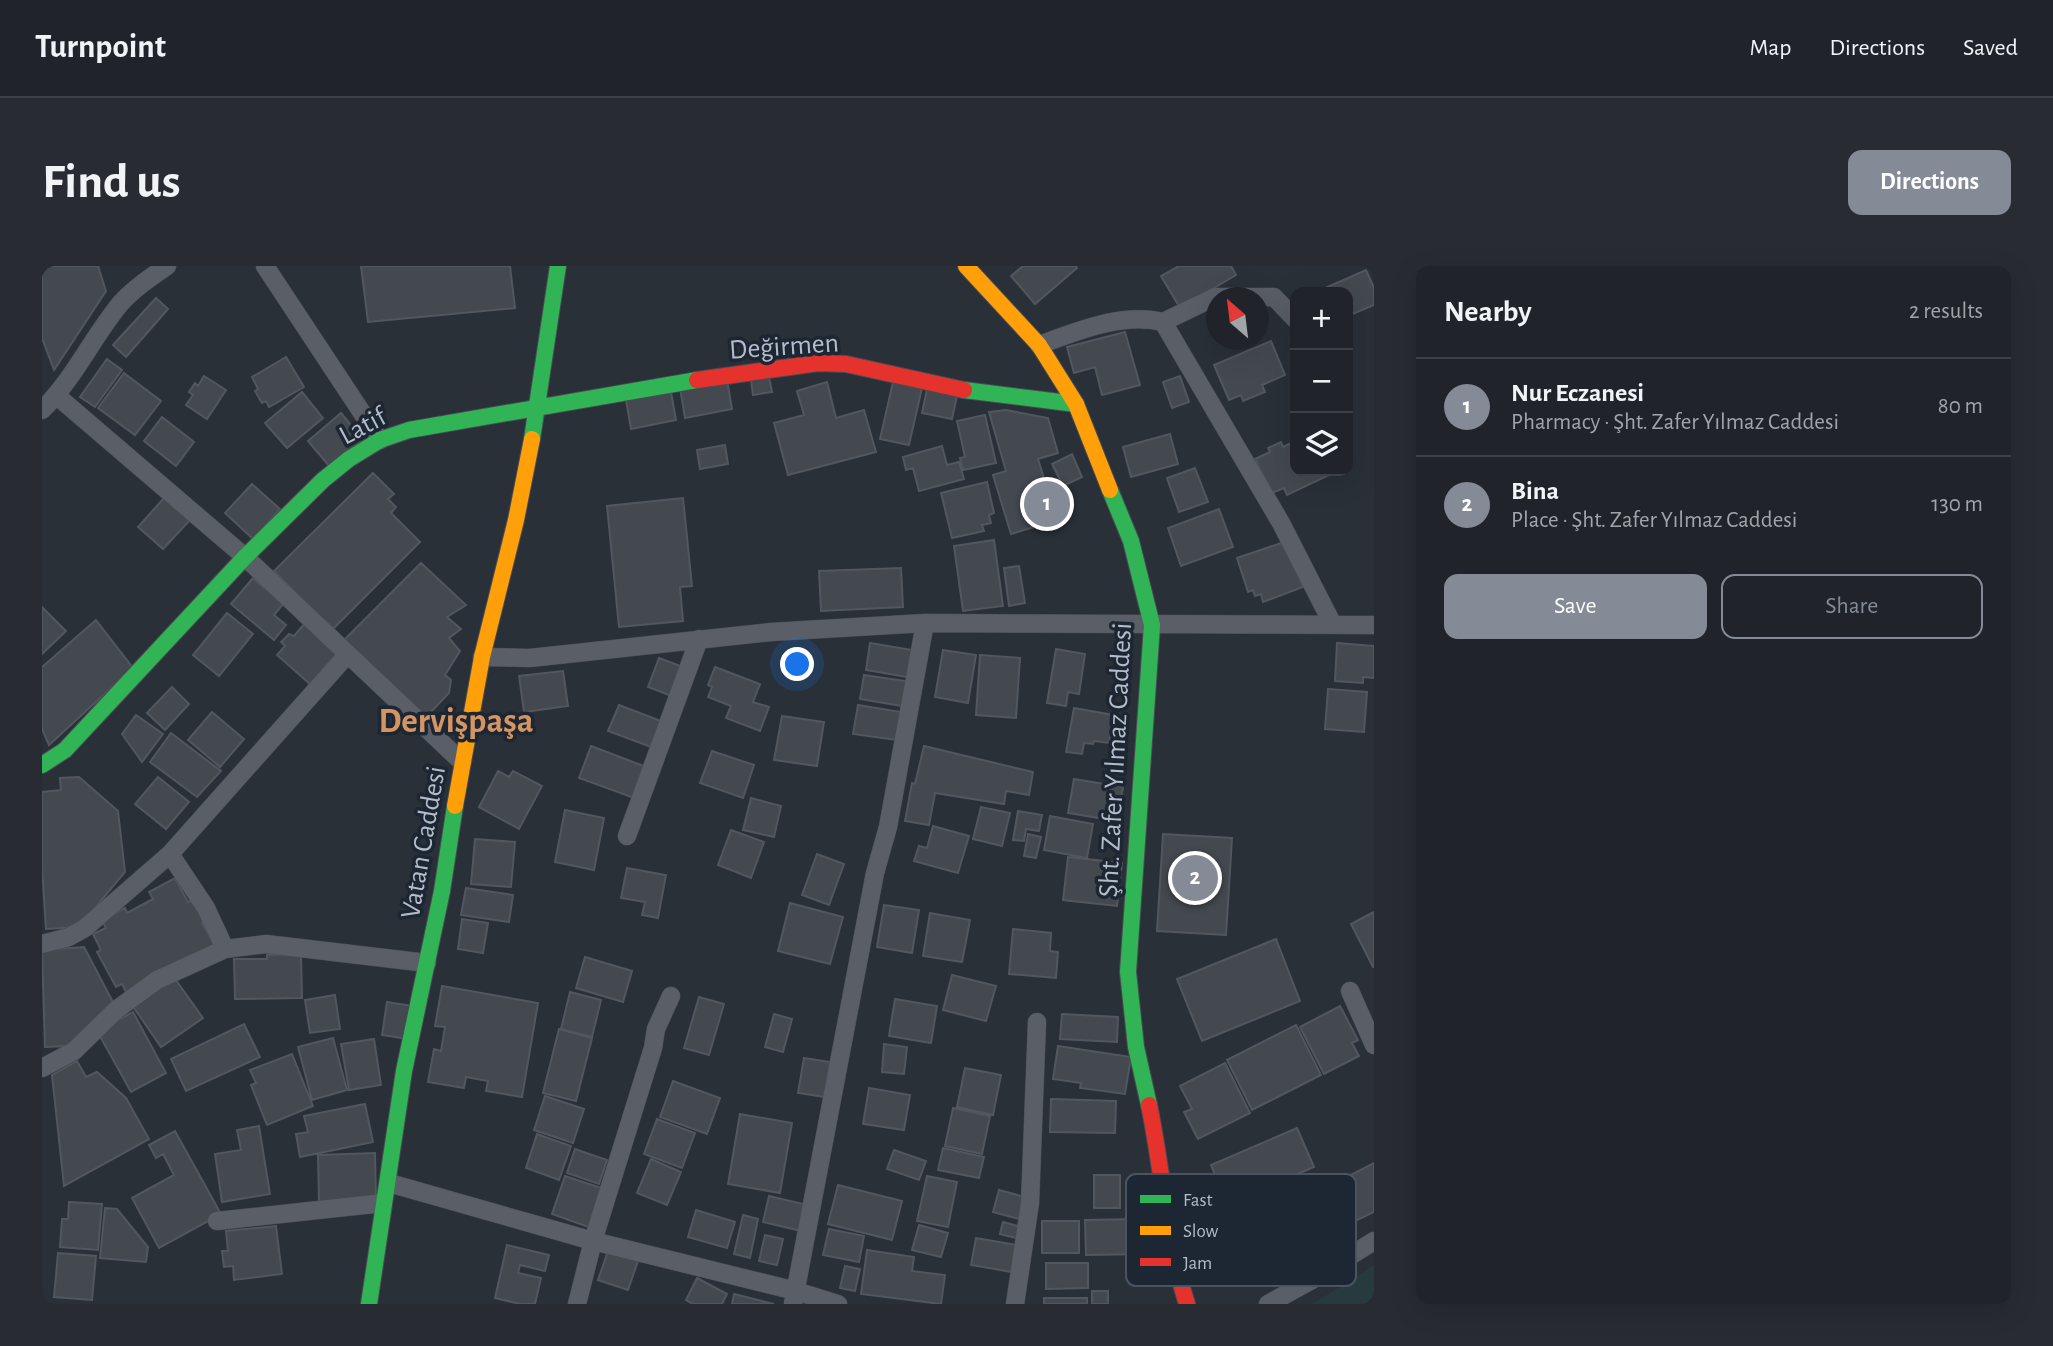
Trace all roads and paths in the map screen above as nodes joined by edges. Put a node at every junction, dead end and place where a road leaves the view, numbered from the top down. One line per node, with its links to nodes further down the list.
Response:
1 (167, 266): 8 (street)
2 (265, 266): 12 (street)
3 (558, 266): 10 (street, Vatan Caddesi)
4 (966, 266): 7 (street, Şht. Zafer Yılmaz Caddesi)
5 (1290, 314): 6 (street)
6 (1163, 322): 7 (street); 16 (street)
7 (1039, 345): 9 (street, Şht. Zafer Yılmaz Caddesi)
8 (57, 396): 11 (street); 13 (street)
9 (1076, 404): 10 (street, Değirmen); 15 (street, Şht. Zafer Yılmaz Caddesi)
10 (538, 408): 12 (street, Latif); 20 (street, Vatan Caddesi)
11 (42, 411)
12 (380, 440): 13 (street, Latif)
13 (245, 557): 19 (street); 22 (street, Latif)
14 (925, 623): 15 (street); 18 (street); 42 (street)
15 (1152, 625): 16 (street); 33 (street, Şht. Zafer Yılmaz Caddesi)
16 (1333, 625): 17 (street)
17 (1374, 625)
18 (699, 639): 20 (street); 23 (street)
19 (347, 655): 21 (street); 24 (street)
20 (482, 657): 21 (street, Vatan Caddesi)
21 (462, 762): 27 (street, Vatan Caddesi)
22 (42, 765)
23 (627, 836)
24 (170, 854): 25 (street); 26 (street)
25 (42, 944)
26 (225, 950): 27 (street); 32 (street)
27 (427, 963): 34 (street, Vatan Caddesi)
28 (1350, 991): 31 (street)
29 (671, 996): 37 (street)
30 (1037, 1022): 46 (street)
31 (1374, 1045)
32 (42, 1068)
33 (1161, 1174)
34 (389, 1183): 35 (street, Vatan Caddesi); 37 (street)
35 (383, 1203): 36 (street); 43 (street, Vatan Caddesi)
36 (217, 1222)
37 (593, 1241): 42 (street); 44 (street)
38 (1374, 1241): 39 (street)
39 (1356, 1252)
40 (1181, 1286): 47 (street, Şht. Zafer Yılmaz Caddesi)
41 (1301, 1286): 48 (street)
42 (794, 1297): 45 (street)
43 (369, 1304)
44 (577, 1304)
45 (838, 1304)
46 (1015, 1304)
47 (1187, 1304)
48 (1268, 1304)

